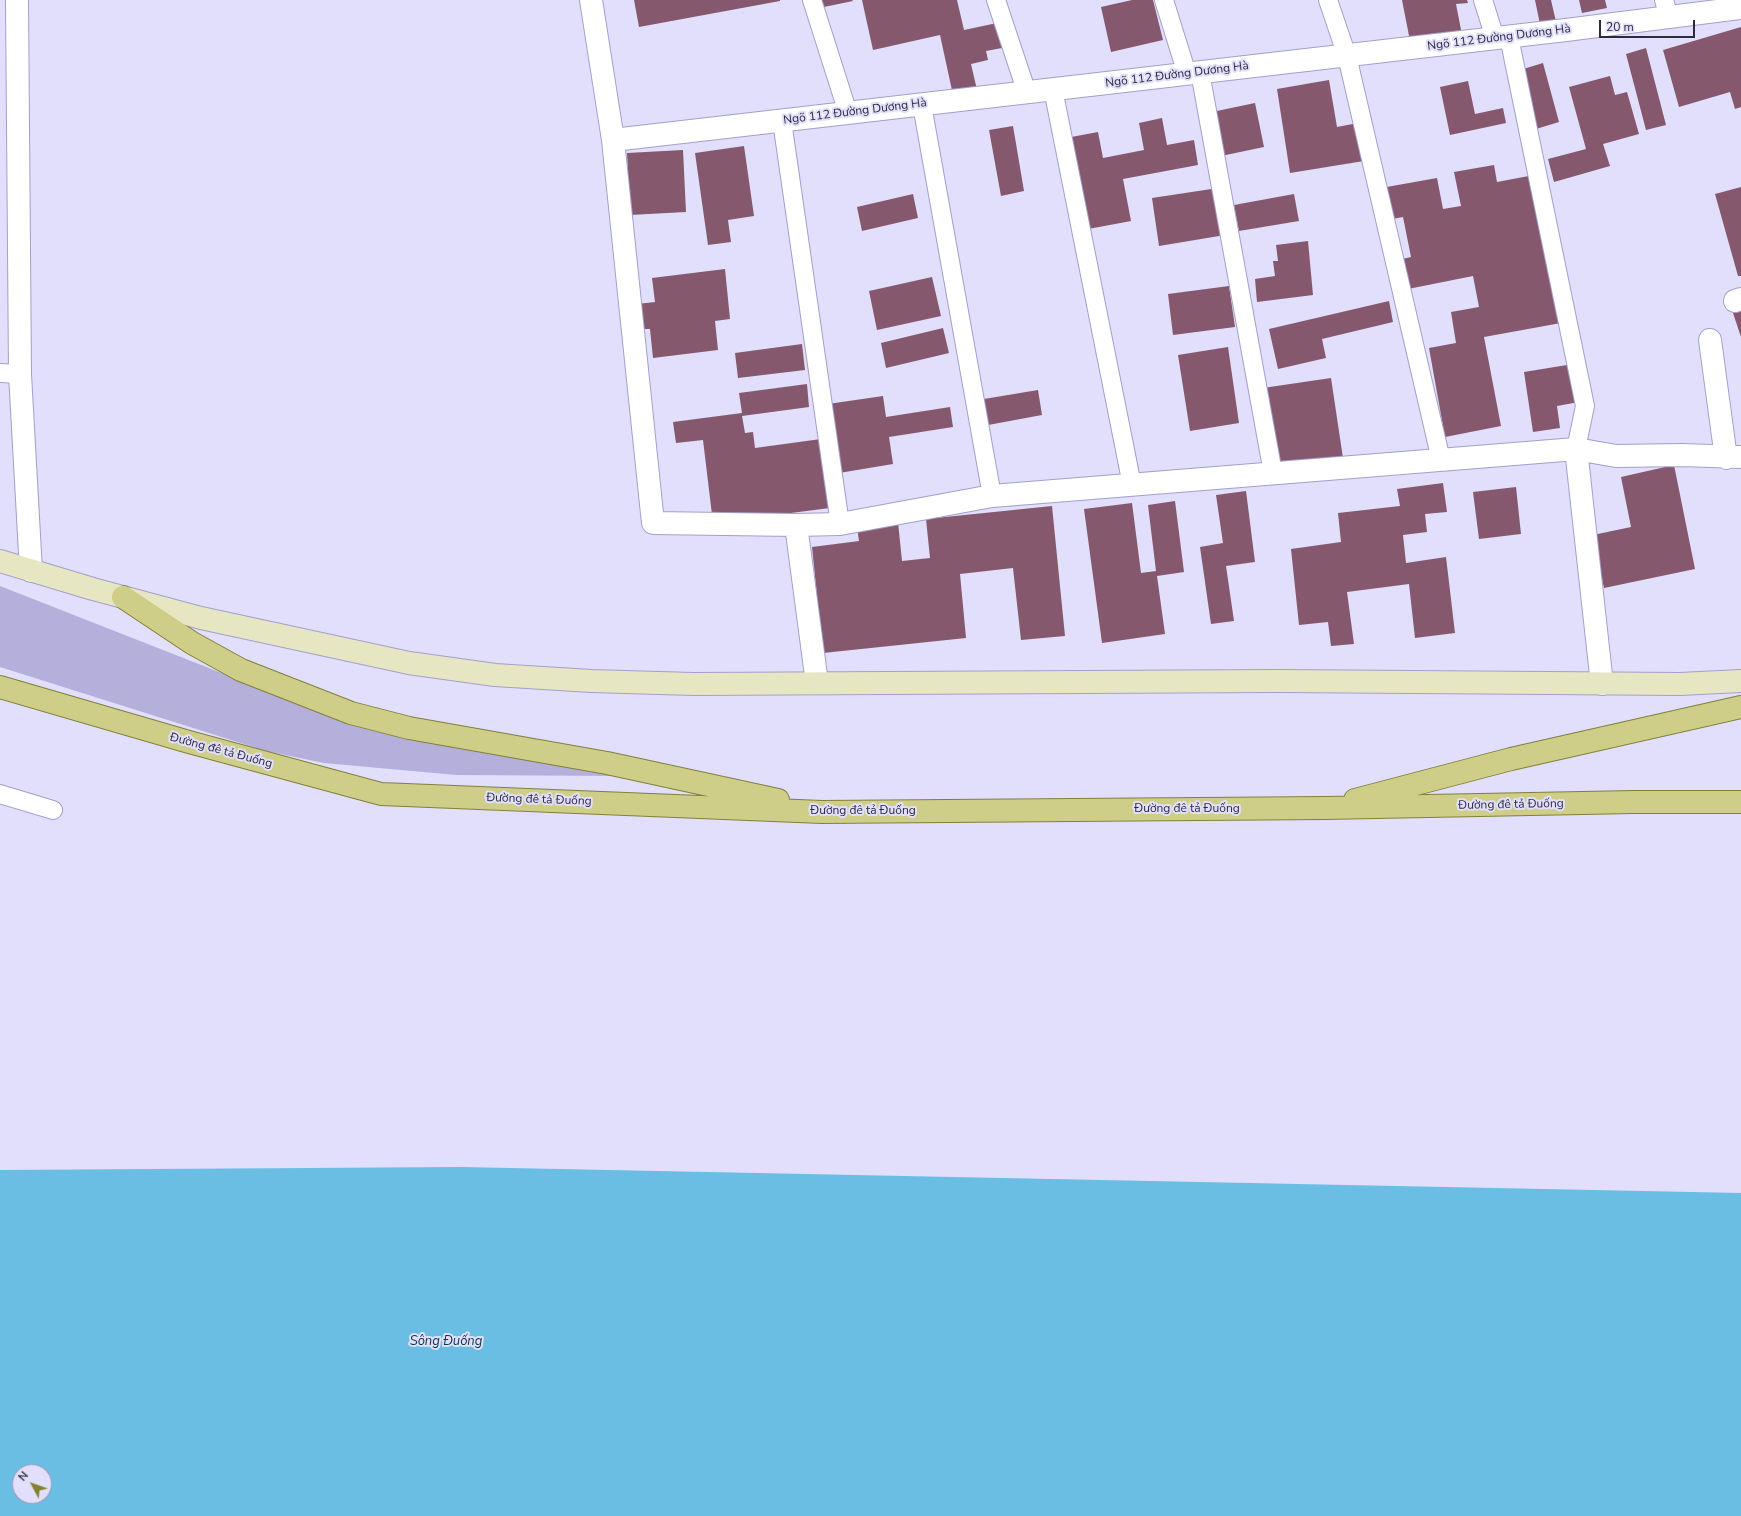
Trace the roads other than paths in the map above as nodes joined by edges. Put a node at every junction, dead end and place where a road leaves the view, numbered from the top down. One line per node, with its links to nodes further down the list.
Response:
1 (17, 0): 20 (street)
2 (591, 0): 18 (street)
3 (812, 0): 16 (lane)
4 (996, 0): 14 (lane)
5 (1164, 0): 12 (lane)
6 (1328, 0): 11 (lane)
7 (1483, 0): 10 (lane)
8 (1666, 8): 9 (street, Ngõ 112 Đường Dương Hà); 10 (street, Ngõ 112 Đường Dương Hà)
9 (1741, 8)
10 (1502, 37): 11 (street, Ngõ 112 Đường Dương Hà); 21 (lane)
11 (1347, 56): 12 (street, Ngõ 112 Đường Dương Hà); 23 (lane)
12 (1194, 73): 13 (street, Ngõ 112 Đường Dương Hà); 24 (lane)
13 (1053, 89): 14 (street, Ngõ 112 Đường Dương Hà); 25 (lane)
14 (1027, 92): 15 (street, Ngõ 112 Đường Dương Hà)
15 (922, 104): 16 (street, Ngõ 112 Đường Dương Hà); 26 (lane)
16 (848, 113): 17 (street, Ngõ 112 Đường Dương Hà)
17 (782, 121): 18 (street, Ngõ 112 Đường Dương Hà); 27 (lane)
18 (613, 140): 28 (street)
19 (1710, 340): 22 (street)
20 (10, 373): 30 (street)
21 (1576, 449): 22 (street); 23 (street); 34 (street)
22 (1734, 458)
23 (1441, 460): 24 (street)
24 (1273, 473): 25 (street)
25 (1132, 485): 26 (street)
26 (992, 496): 27 (street)
27 (840, 524): 28 (street)
28 (796, 525): 33 (street)
29 (0, 561): 30 (street)
30 (31, 571): 31 (street)
31 (123, 597): 33 (street); 41 (main road)
32 (1741, 681): 34 (street)
33 (817, 683): 34 (street)
34 (1602, 684)
35 (0, 687): 41 (main road, Đường đê tả Đuống)
36 (1741, 707): 39 (main road)
37 (0, 794): 40 (lane)
38 (1741, 802): 39 (main road, Đường đê tả Đuống)
39 (1325, 808): 41 (main road, Đường đê tả Đuống)
40 (53, 810)
41 (822, 812)

